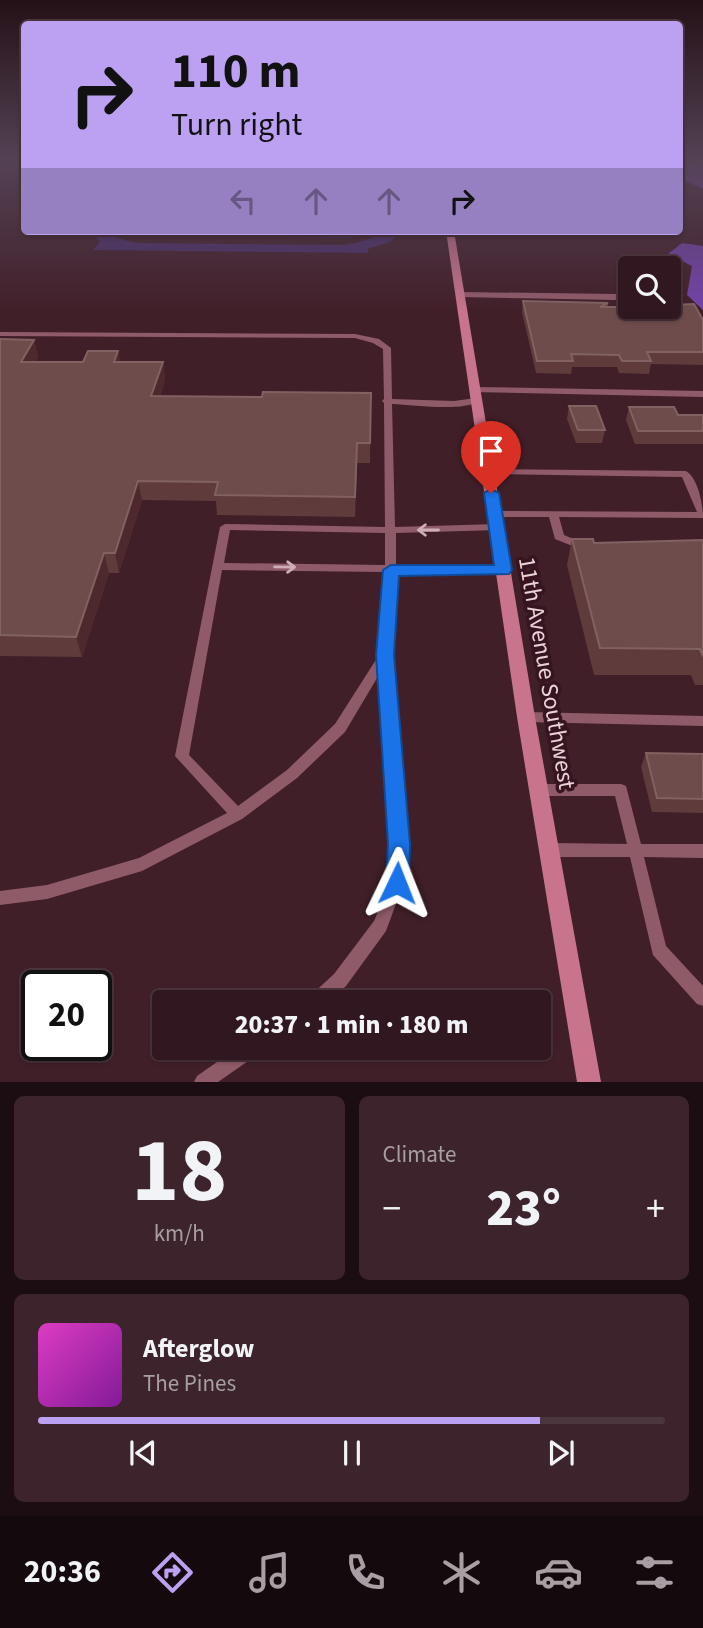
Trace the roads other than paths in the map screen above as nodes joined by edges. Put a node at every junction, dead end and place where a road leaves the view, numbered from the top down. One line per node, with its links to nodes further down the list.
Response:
1 (451, 235): 2 (street, 11th Avenue Southwest)
2 (461, 295): 3 (street); 6 (street, 11th Avenue Southwest)
3 (617, 297)
4 (0, 334): 7 (lane)
5 (703, 394): 6 (street)
6 (476, 396): 7 (lane); 8 (street, 11th Avenue Southwest)
7 (386, 401): 12 (lane)
8 (488, 472): 10 (lane); 11 (street, 11th Avenue Southwest)
9 (552, 514): 10 (lane); 11 (lane); 13 (lane)
10 (703, 514)
11 (495, 521): 12 (lane, one-way to 12); 16 (street, 11th Avenue Southwest)
12 (389, 530): 14 (lane); 15 (lane)
13 (591, 549)
14 (217, 566): 15 (lane, one-way to 15); 21 (lane)
15 (391, 570): 16 (lane); 17 (lane)
16 (503, 570): 18 (street, 11th Avenue Southwest)
17 (385, 655): 21 (lane); 26 (lane)
18 (526, 717): 19 (lane); 20 (street, 11th Avenue Southwest)
19 (703, 721)
20 (540, 790): 22 (street, 11th Avenue Southwest); 24 (lane)
21 (237, 815): 25 (lane)
22 (551, 850): 24 (lane); 30 (street, 11th Avenue Southwest)
23 (703, 851): 24 (lane)
24 (636, 853): 27 (lane)
25 (0, 898)
26 (329, 990)
27 (703, 998)
28 (235, 1060): 29 (lane)
29 (203, 1082)
30 (589, 1082)

